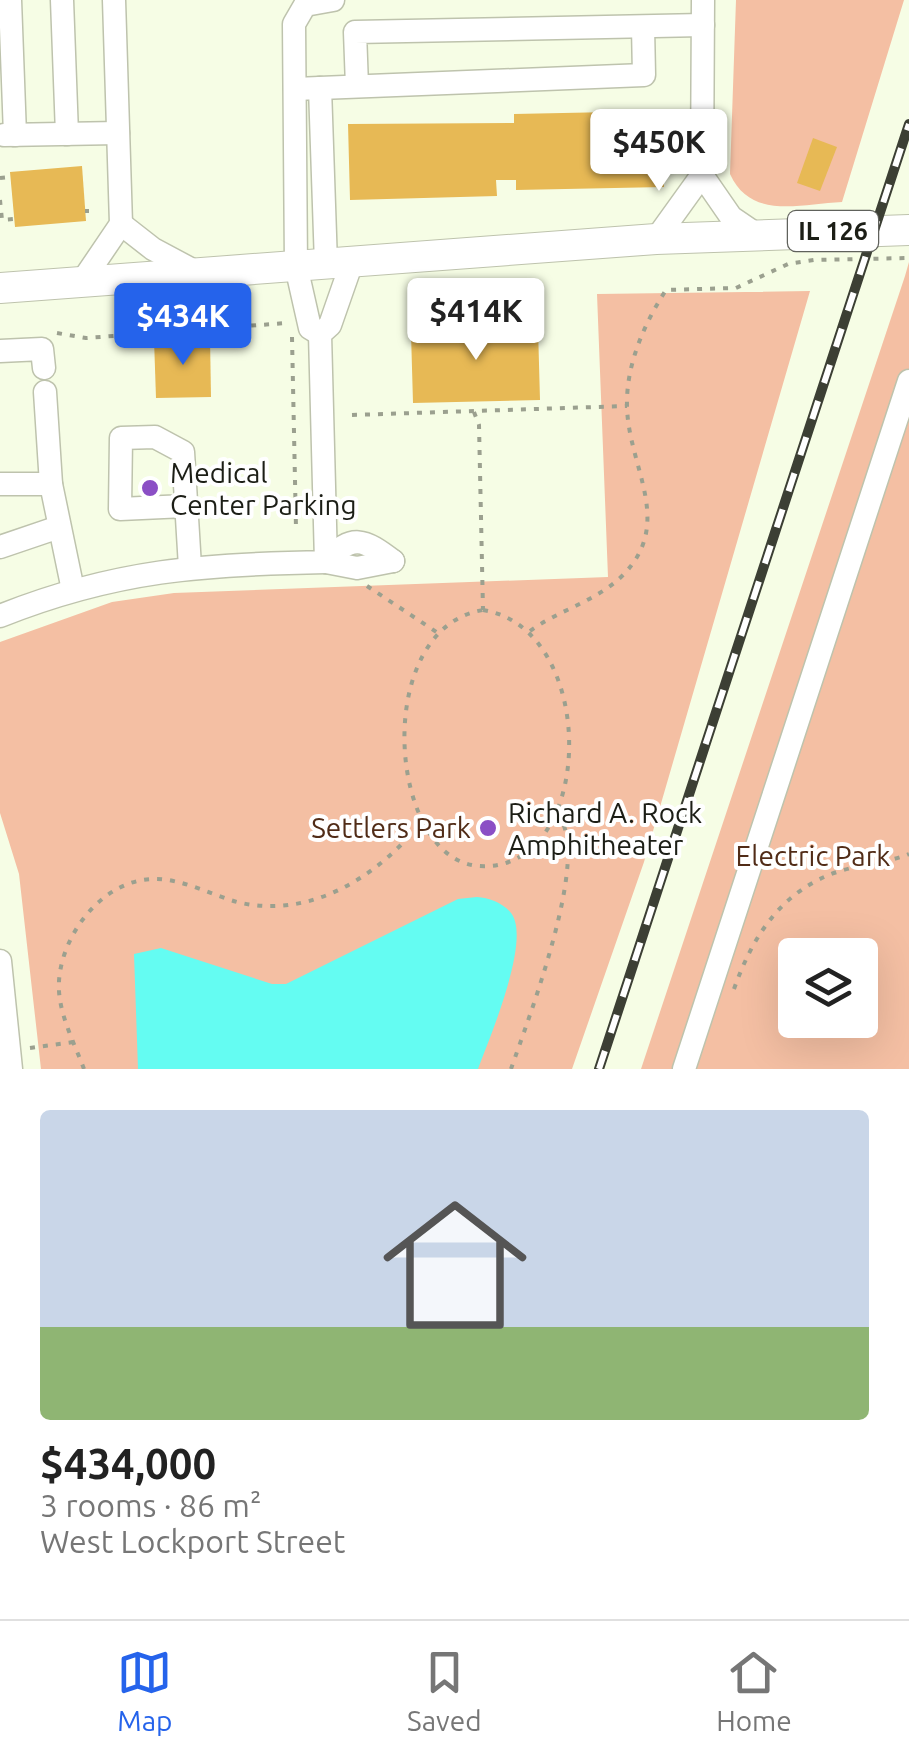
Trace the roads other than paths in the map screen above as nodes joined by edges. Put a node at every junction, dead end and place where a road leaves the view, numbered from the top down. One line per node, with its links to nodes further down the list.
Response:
1 (10, 0): 13 (street)
2 (62, 0): 12 (street)
3 (114, 0): 11 (street)
4 (332, 0): 9 (street)
5 (702, 0): 6 (street)
6 (703, 25): 7 (street); 14 (street)
7 (643, 27): 8 (street); 8 (street)
8 (357, 86): 10 (street)
9 (295, 88): 10 (street); 19 (street)
10 (320, 88): 19 (street)
11 (118, 133): 12 (street); 15 (street)
12 (66, 134): 13 (street)
13 (7, 135)
14 (702, 175): 17 (street); 18 (street)
15 (121, 224): 20 (street); 21 (street)
16 (909, 230): 17 (main road, IL 126)
17 (756, 234): 18 (main road)
18 (656, 239): 19 (main road)
19 (325, 264): 20 (main road); 23 (street); 23 (street)
20 (198, 273): 21 (main road)
21 (81, 282): 22 (main road)
22 (0, 288)
23 (320, 334): 33 (street)
24 (0, 351): 25 (street)
25 (44, 368)
26 (909, 382): 38 (street)
27 (45, 392): 29 (street)
28 (0, 484): 29 (street)
29 (51, 484): 31 (street)
30 (185, 506): 33 (street)
31 (59, 527): 32 (street); 34 (street)
32 (0, 547)
33 (190, 566): 34 (street)
34 (73, 590): 35 (street)
35 (0, 616)
36 (0, 961): 37 (street)
37 (11, 1069)
38 (684, 1069)

